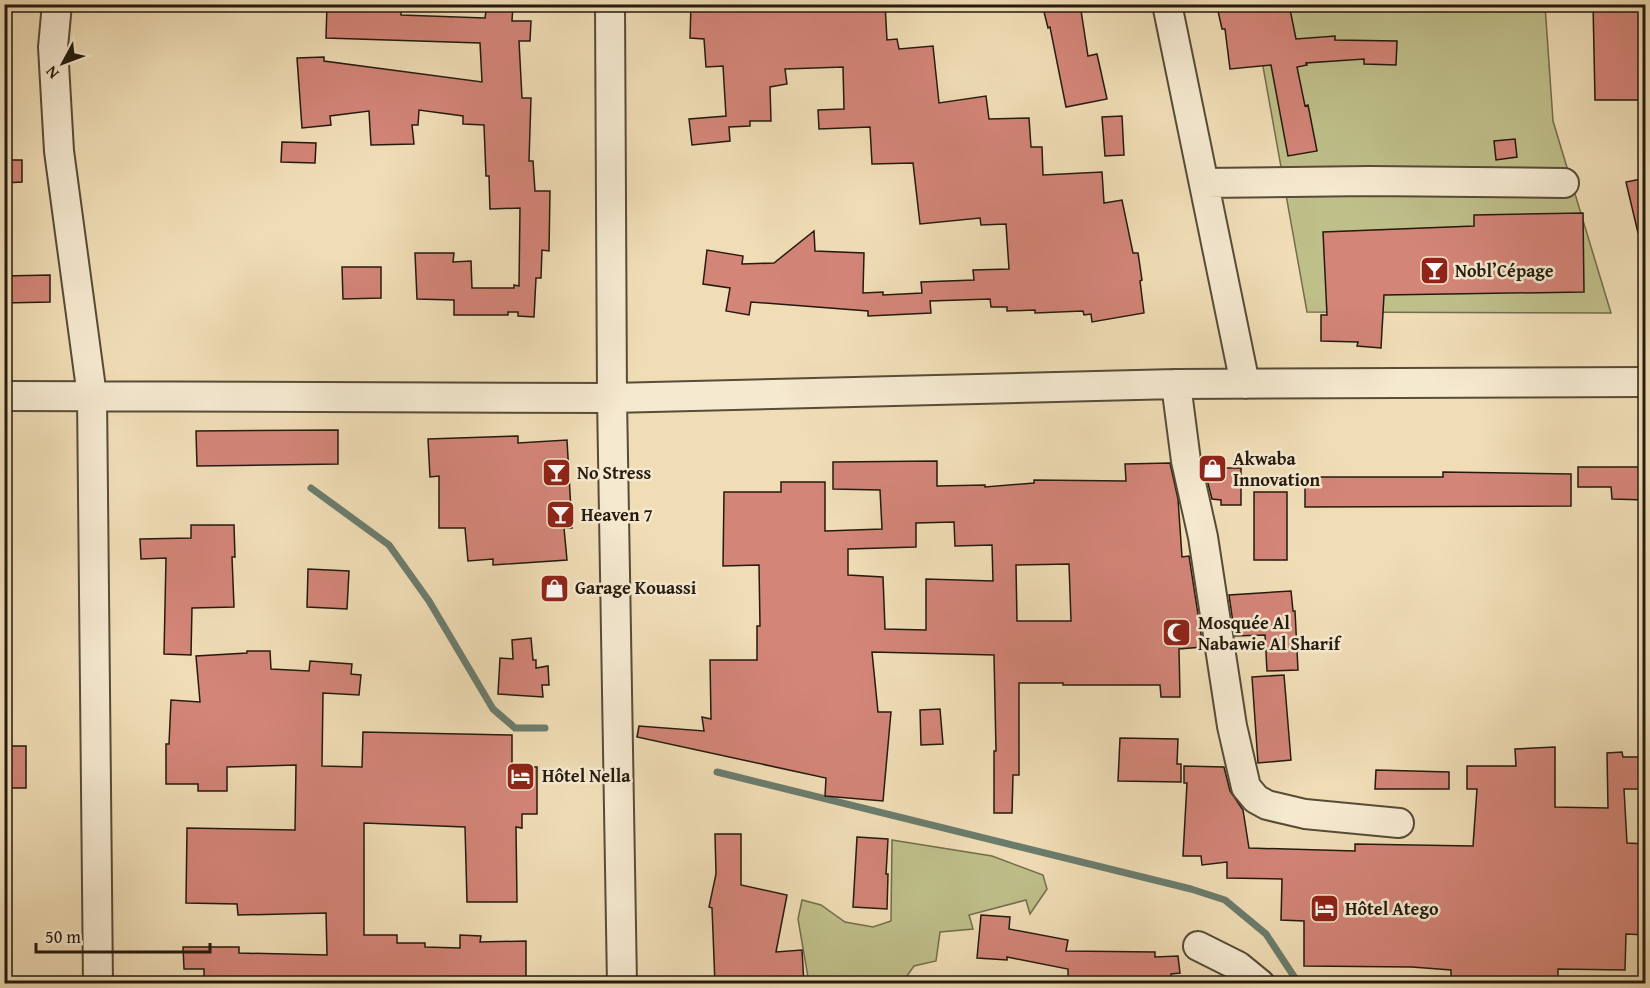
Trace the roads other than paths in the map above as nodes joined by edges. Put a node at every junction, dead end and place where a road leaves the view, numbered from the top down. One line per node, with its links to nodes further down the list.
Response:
1 (57, 4): 10 (street)
2 (610, 4): 11 (street)
3 (1167, 4): 4 (street)
4 (1204, 183): 5 (street); 8 (street)
5 (1564, 183)
6 (1646, 382): 8 (street)
7 (1176, 384): 8 (street); 11 (street); 12 (street)
8 (1245, 384)
9 (4, 396): 10 (street)
10 (92, 396): 11 (street); 14 (street)
11 (612, 398): 15 (street)
12 (1399, 823)
13 (1198, 946): 16 (street)
14 (99, 984)
15 (622, 984)
16 (1260, 984)

